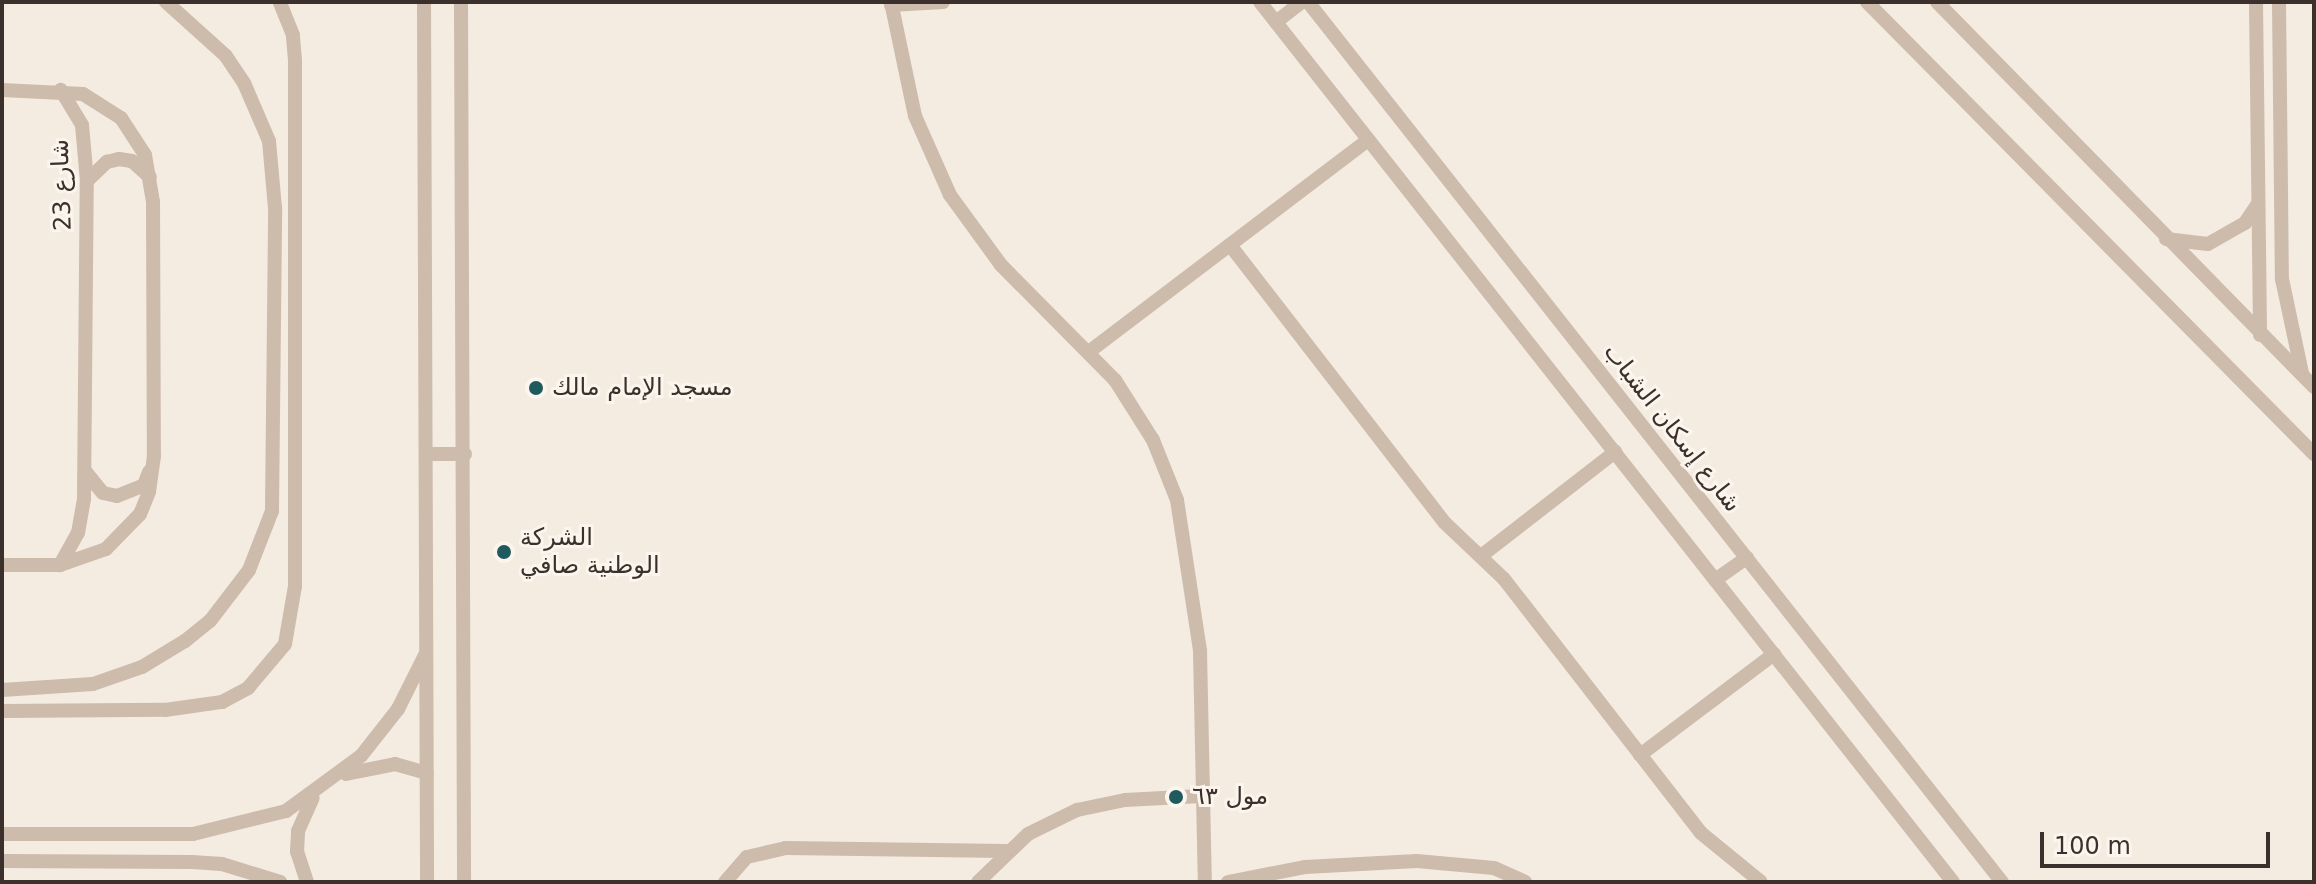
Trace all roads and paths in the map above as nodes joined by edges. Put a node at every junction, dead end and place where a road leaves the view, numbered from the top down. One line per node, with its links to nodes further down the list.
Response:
1 (166, 2): 25 (street)
2 (280, 2): 24 (street)
3 (424, 2): 30 (street)
4 (461, 2): 31 (street)
5 (943, 2): 12 (street)
6 (1260, 2): 13 (street)
7 (1305, 2): 13 (street); 36 (street, شارع إسكان الشباب)
8 (1867, 2): 32 (street)
9 (1937, 2): 20 (street)
10 (2256, 2): 19 (street)
11 (2279, 2): 23 (street)
12 (891, 3): 27 (street)
13 (1276, 22): 16 (street)
14 (2, 90): 15 (street)
15 (61, 90): 17 (street); 18 (street, شارع 23)
16 (1368, 140): 21 (street); 29 (street)
17 (150, 177): 18 (street); 33 (street)
18 (87, 181): 34 (street, شارع 23)
19 (2257, 205): 20 (street); 22 (street)
20 (2165, 239): 26 (street)
21 (1230, 245): 27 (street); 35 (street)
22 (2258, 250): 23 (street); 26 (street)
23 (2282, 250): 28 (street)
24 (295, 327): 25 (street); 43 (street)
25 (276, 328): 42 (street)
26 (2260, 335): 28 (street)
27 (1090, 351): 48 (street)
28 (2309, 382)
29 (1615, 452): 35 (street); 39 (street)
30 (427, 454): 31 (street); 40 (street)
31 (465, 454): 55 (street)
32 (2314, 454)
33 (154, 456): 34 (street); 38 (street)
34 (85, 471): 38 (street, شارع 23)
35 (1481, 556): 44 (street)
36 (1747, 558): 39 (street); 63 (street, شارع إسكان الشباب)
37 (2, 565): 38 (street)
38 (60, 565)
39 (1715, 580): 41 (street)
40 (427, 651): 45 (street); 46 (street)
41 (1774, 654): 44 (street); 62 (street)
42 (2, 690)
43 (2, 711)
44 (1640, 755): 61 (street)
45 (427, 773): 46 (street); 54 (street)
46 (339, 777): 47 (street)
47 (315, 794): 49 (street); 53 (street)
48 (1201, 796): 50 (street); 58 (street)
49 (2, 834)
50 (1006, 851): 56 (street); 57 (street)
51 (2, 861): 52 (street)
52 (280, 882)
53 (307, 882)
54 (427, 882)
55 (464, 882)
56 (725, 882)
57 (978, 882)
58 (1205, 882)
59 (1228, 882): 60 (street)
60 (1525, 882)
61 (1761, 882)
62 (1953, 882)
63 (2002, 882)

